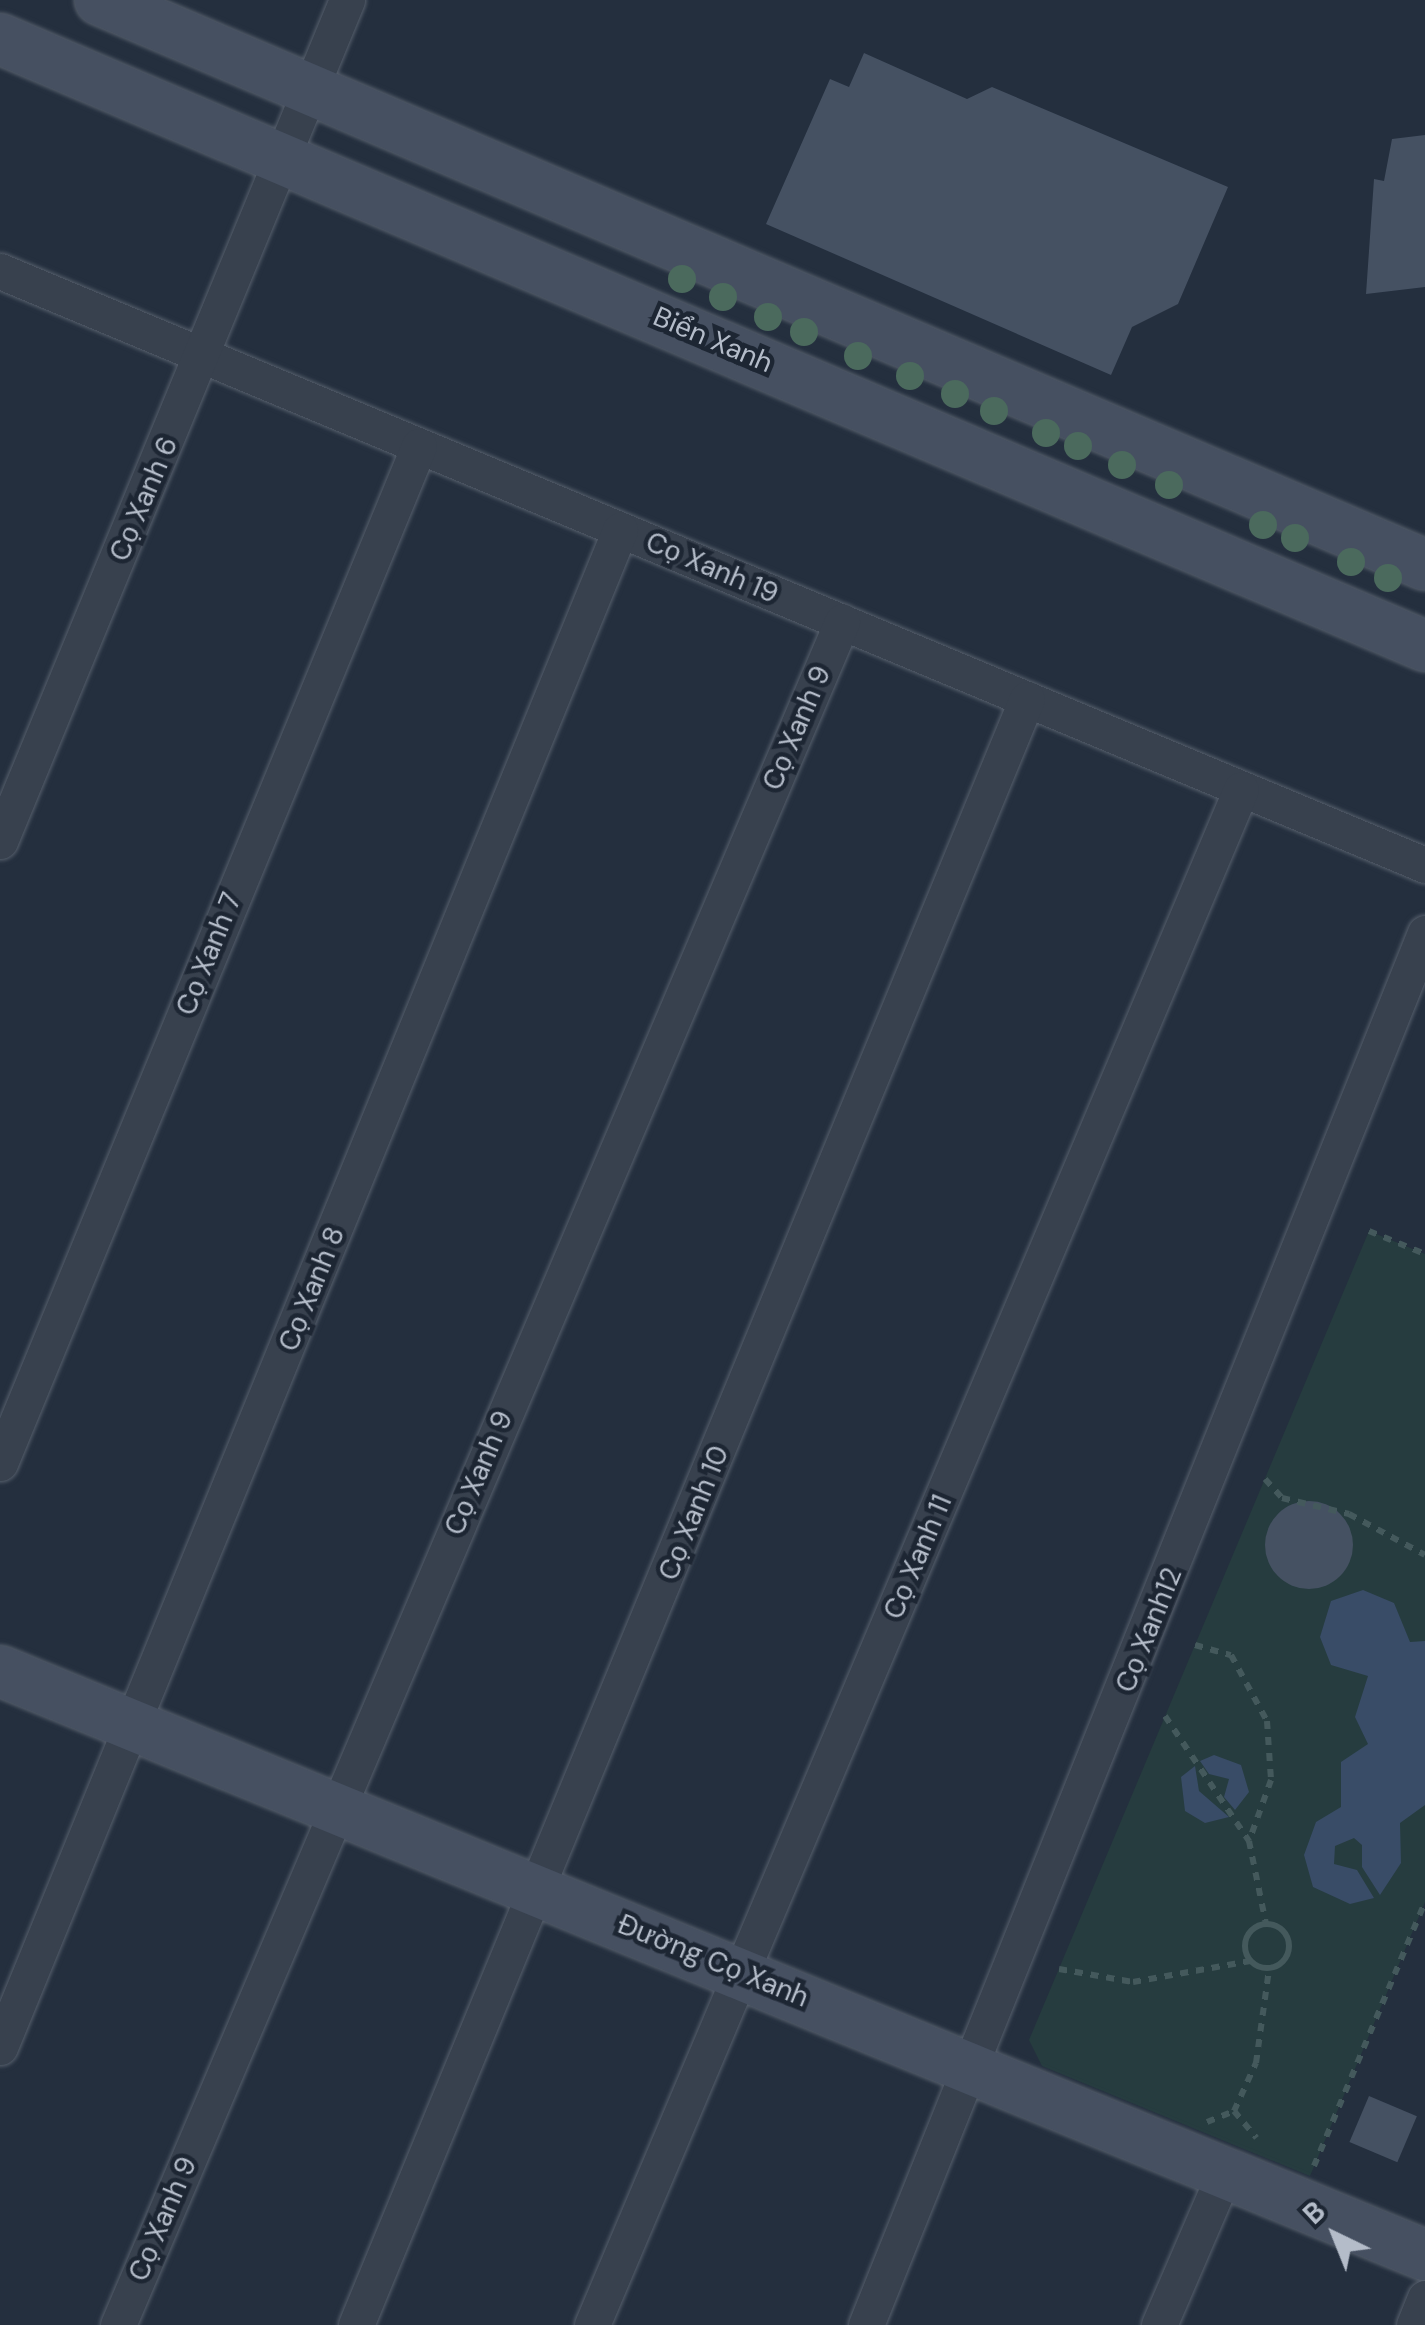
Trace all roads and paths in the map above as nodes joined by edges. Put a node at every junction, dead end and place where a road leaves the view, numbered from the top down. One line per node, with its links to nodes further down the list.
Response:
1 (100, 0): 4 (street)
2 (346, 0): 4 (street, Cọ Xanh 6)
3 (0, 39): 5 (street, Biển Xanh)
4 (310, 88): 5 (street, Cọ Xanh 6); 10 (street)
5 (288, 157): 7 (street, Cọ Xanh 6); 12 (street, Biển Xanh)
6 (0, 271): 7 (street, Cọ Xanh 19)
7 (204, 357): 8 (street, Cọ Xanh 19); 15 (street, Cọ Xanh 6)
8 (418, 446): 9 (street, Cọ Xanh 19); 20 (street, Cọ Xanh 7)
9 (620, 530): 11 (street, Cọ Xanh 19); 26 (street, Cọ Xanh 8)
10 (1425, 565)
11 (842, 622): 13 (street, Cọ Xanh 19); 27 (street, Cọ Xanh 9)
12 (1425, 646)
13 (1026, 699): 14 (street, Cọ Xanh 19); 29 (street, Cọ Xanh 10)
14 (1241, 789): 16 (street, Cọ Xanh 19); 35 (street, Cọ Xanh 11)
15 (0, 841)
16 (1425, 865)
17 (1425, 933): 37 (street, Cọ Xanh12)
18 (1369, 1230): 19 (path)
19 (1425, 1254)
20 (0, 1462)
21 (1265, 1479): 22 (path)
22 (1425, 1555)
23 (1195, 1645): 28 (path)
24 (0, 1671): 26 (street, Đường Cọ Xanh)
25 (1165, 1716): 28 (path)
26 (135, 1724): 27 (street, Đường Cọ Xanh); 36 (street, Cọ Xanh 8)
27 (336, 1805): 29 (street, Đường Cọ Xanh); 43 (street, Cọ Xanh 9)
28 (1249, 1842): 31 (path)
29 (540, 1890): 35 (street, Đường Cọ Xanh); 44 (street, Cọ Xanh 10)
30 (1425, 1902): 40 (path)
31 (1266, 1924): 32 (path); 34 (path)
32 (1250, 1961): 33 (path); 34 (path)
33 (1058, 1969)
34 (1269, 1969): 38 (path)
35 (743, 1974): 37 (street, Đường Cọ Xanh); 45 (street, Cọ Xanh 11)
36 (0, 2047)
37 (975, 2069): 39 (street, Đường Cọ Xanh); 46 (street, Cọ Xanh12)
38 (1198, 2130)
39 (1225, 2172): 41 (street, Đường Cọ Xanh); 47 (street)
40 (1310, 2176)
41 (1425, 2254)
42 (1425, 2298): 48 (street)
43 (118, 2325)
44 (356, 2325)
45 (592, 2325)
46 (866, 2325)
47 (1159, 2325)
48 (1414, 2325)

